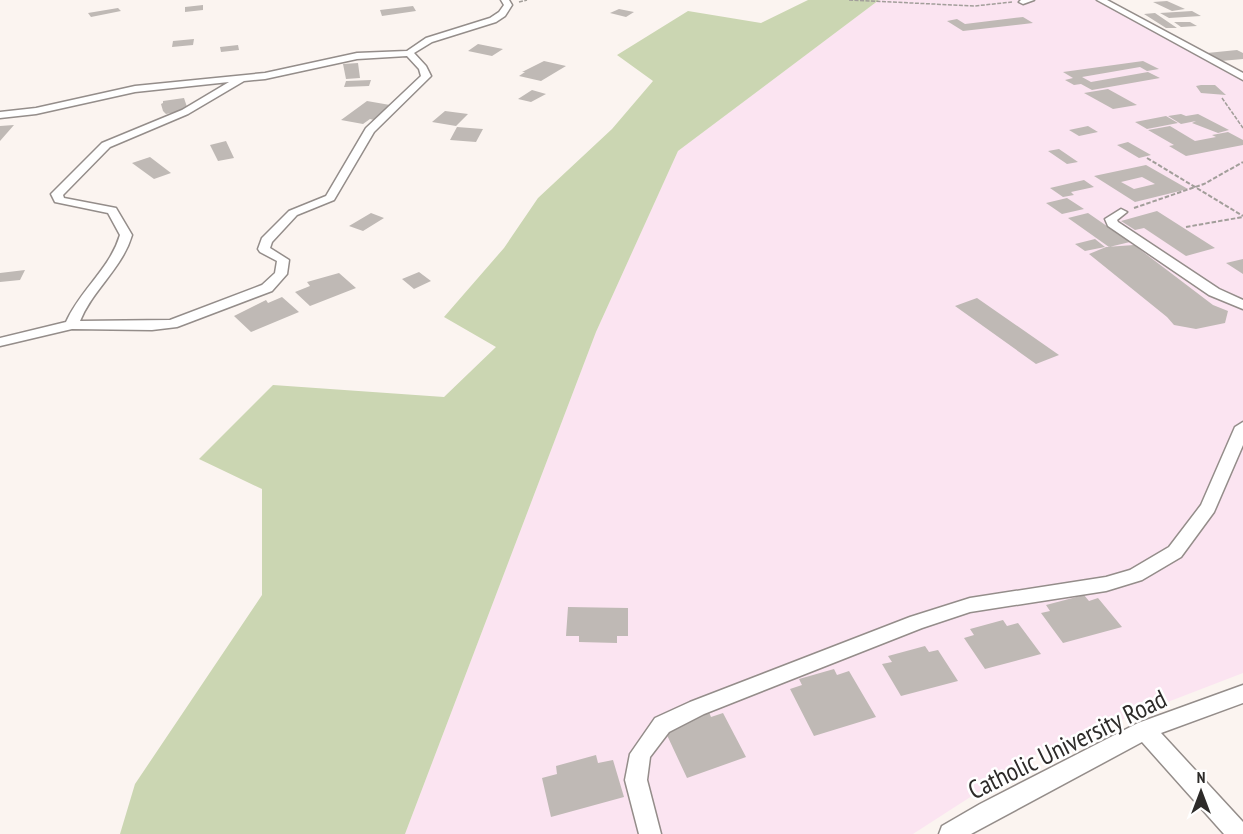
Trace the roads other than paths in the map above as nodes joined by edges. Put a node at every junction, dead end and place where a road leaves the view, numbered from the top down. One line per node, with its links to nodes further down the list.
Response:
1 (506, 0): 3 (street)
2 (1101, 0): 4 (street)
3 (409, 53): 5 (street); 9 (street)
4 (1243, 77)
5 (241, 79): 6 (street); 9 (street)
6 (0, 115)
7 (1121, 213): 8 (street)
8 (1243, 305)
9 (72, 325): 10 (street)
10 (0, 342)
11 (1243, 427): 14 (street)
12 (1243, 694): 13 (street, Catholic University Road)
13 (1146, 730): 15 (street, Catholic University Road); 16 (street)
14 (650, 834)
15 (950, 834)
16 (1239, 834)

